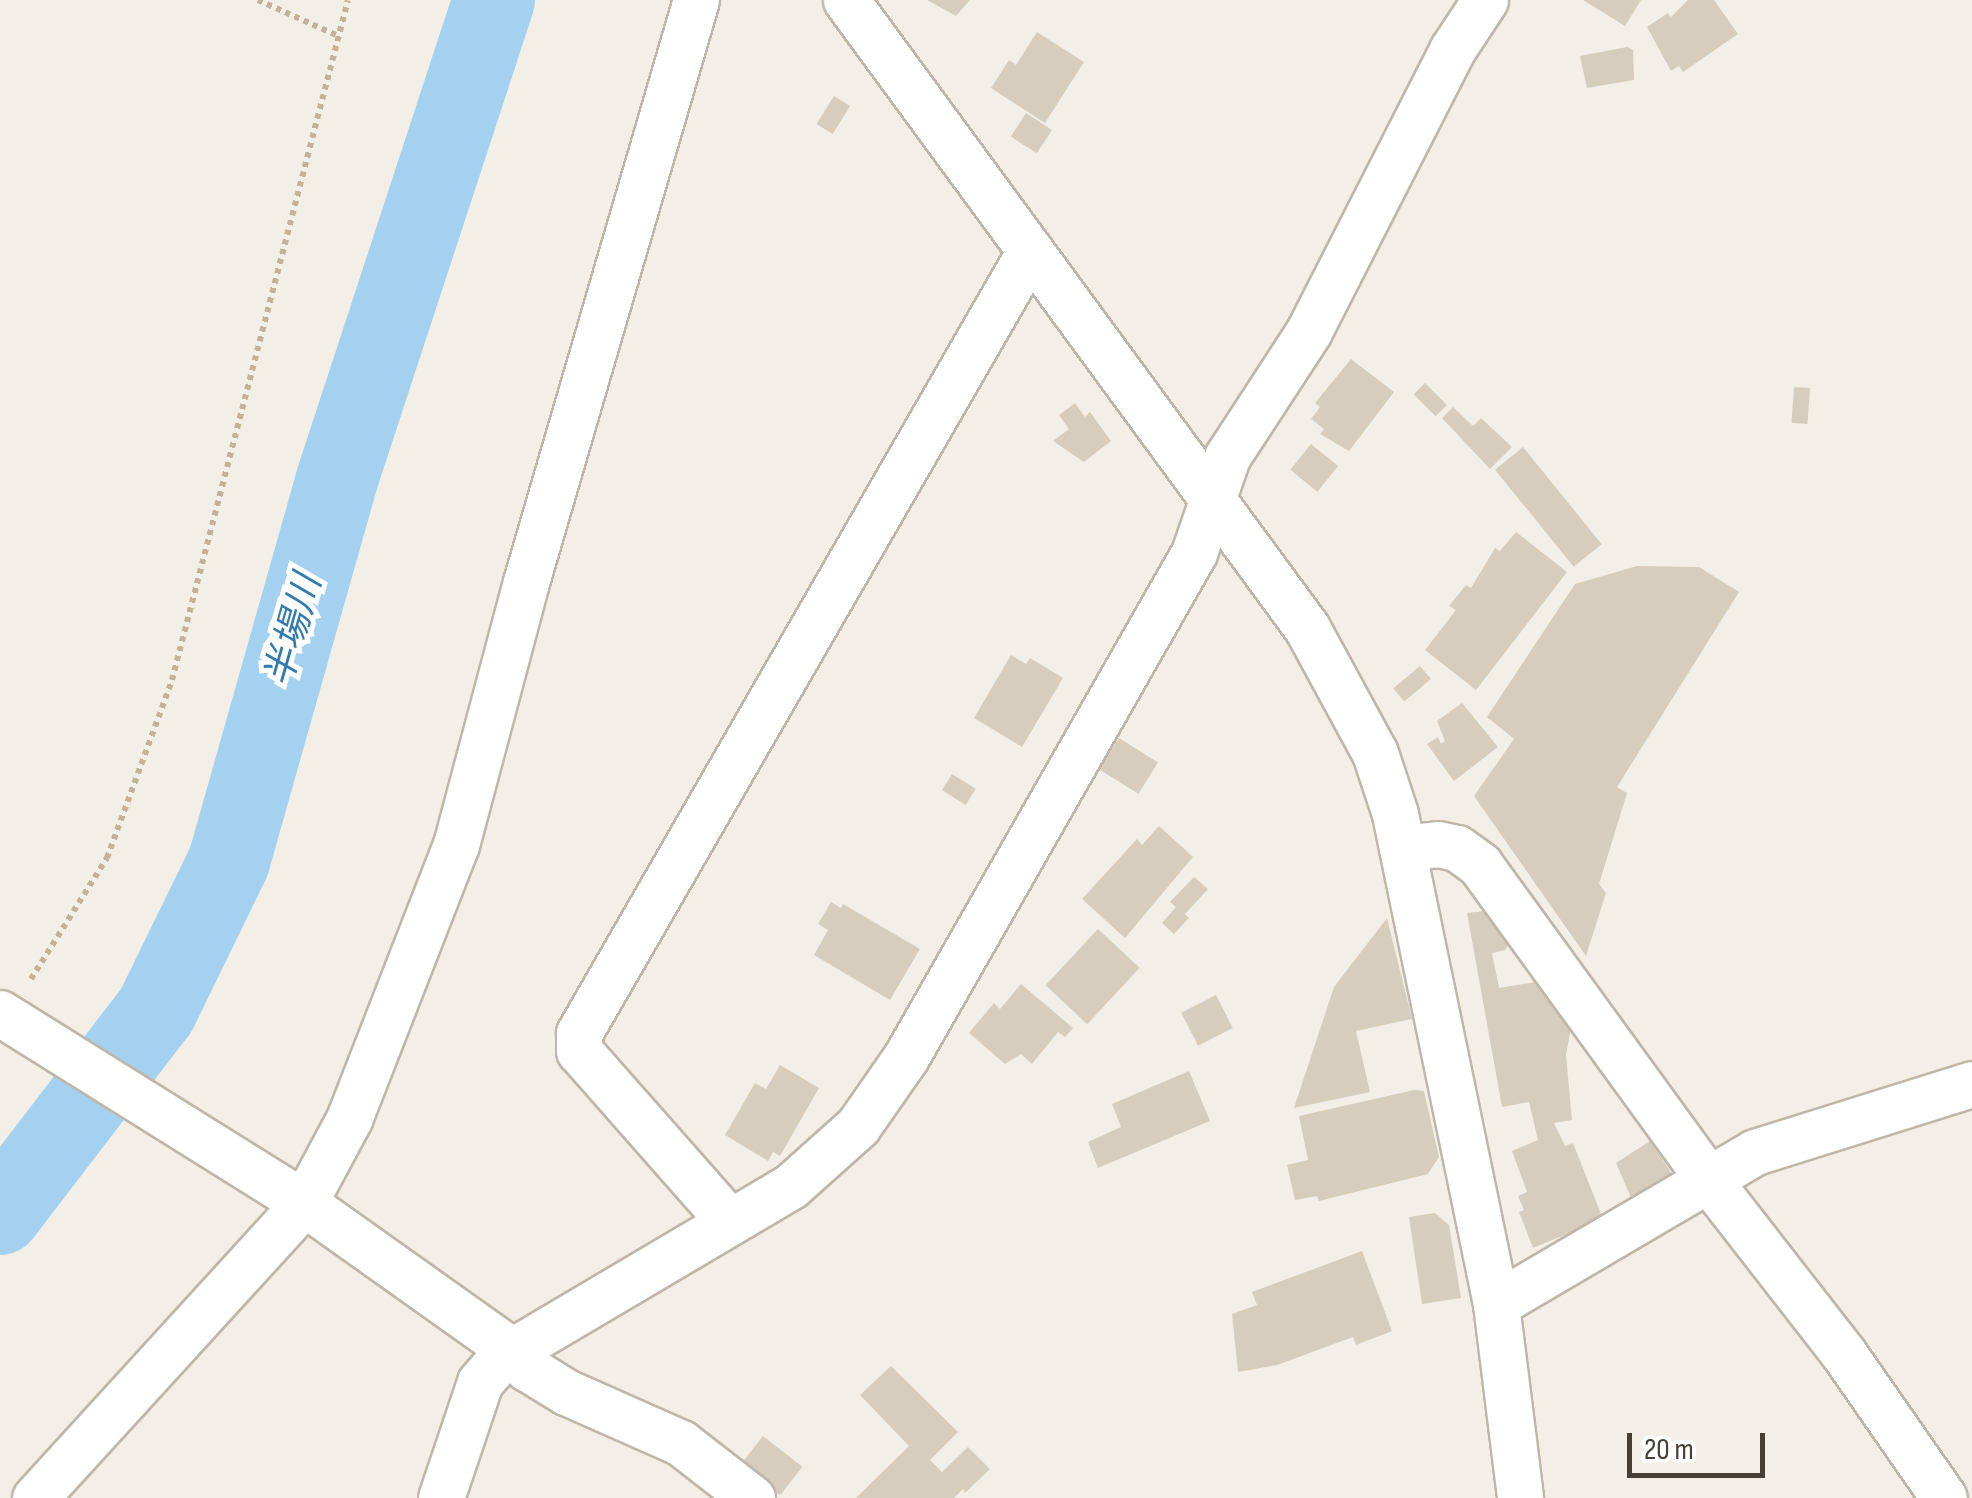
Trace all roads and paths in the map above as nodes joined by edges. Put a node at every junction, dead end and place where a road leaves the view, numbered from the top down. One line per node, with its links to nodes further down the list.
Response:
1 (258, 0): 6 (path)
2 (348, 0): 6 (path)
3 (696, 0): 13 (street)
4 (846, 0): 7 (street)
5 (1485, 0): 8 (street)
6 (338, 36): 10 (path)
7 (1030, 251): 8 (street); 14 (street)
8 (1211, 497): 9 (street); 14 (street)
9 (1402, 848): 12 (street); 15 (street)
10 (9, 1018): 13 (street)
11 (1972, 1084): 12 (street)
12 (1707, 1178): 15 (street); 21 (street)
13 (293, 1196): 16 (street); 17 (street)
14 (730, 1222): 16 (street)
15 (1496, 1304): 20 (street)
16 (512, 1351): 18 (street); 19 (street)
17 (35, 1498)
18 (441, 1498)
19 (752, 1498)
20 (1520, 1498)
21 (1944, 1498)

